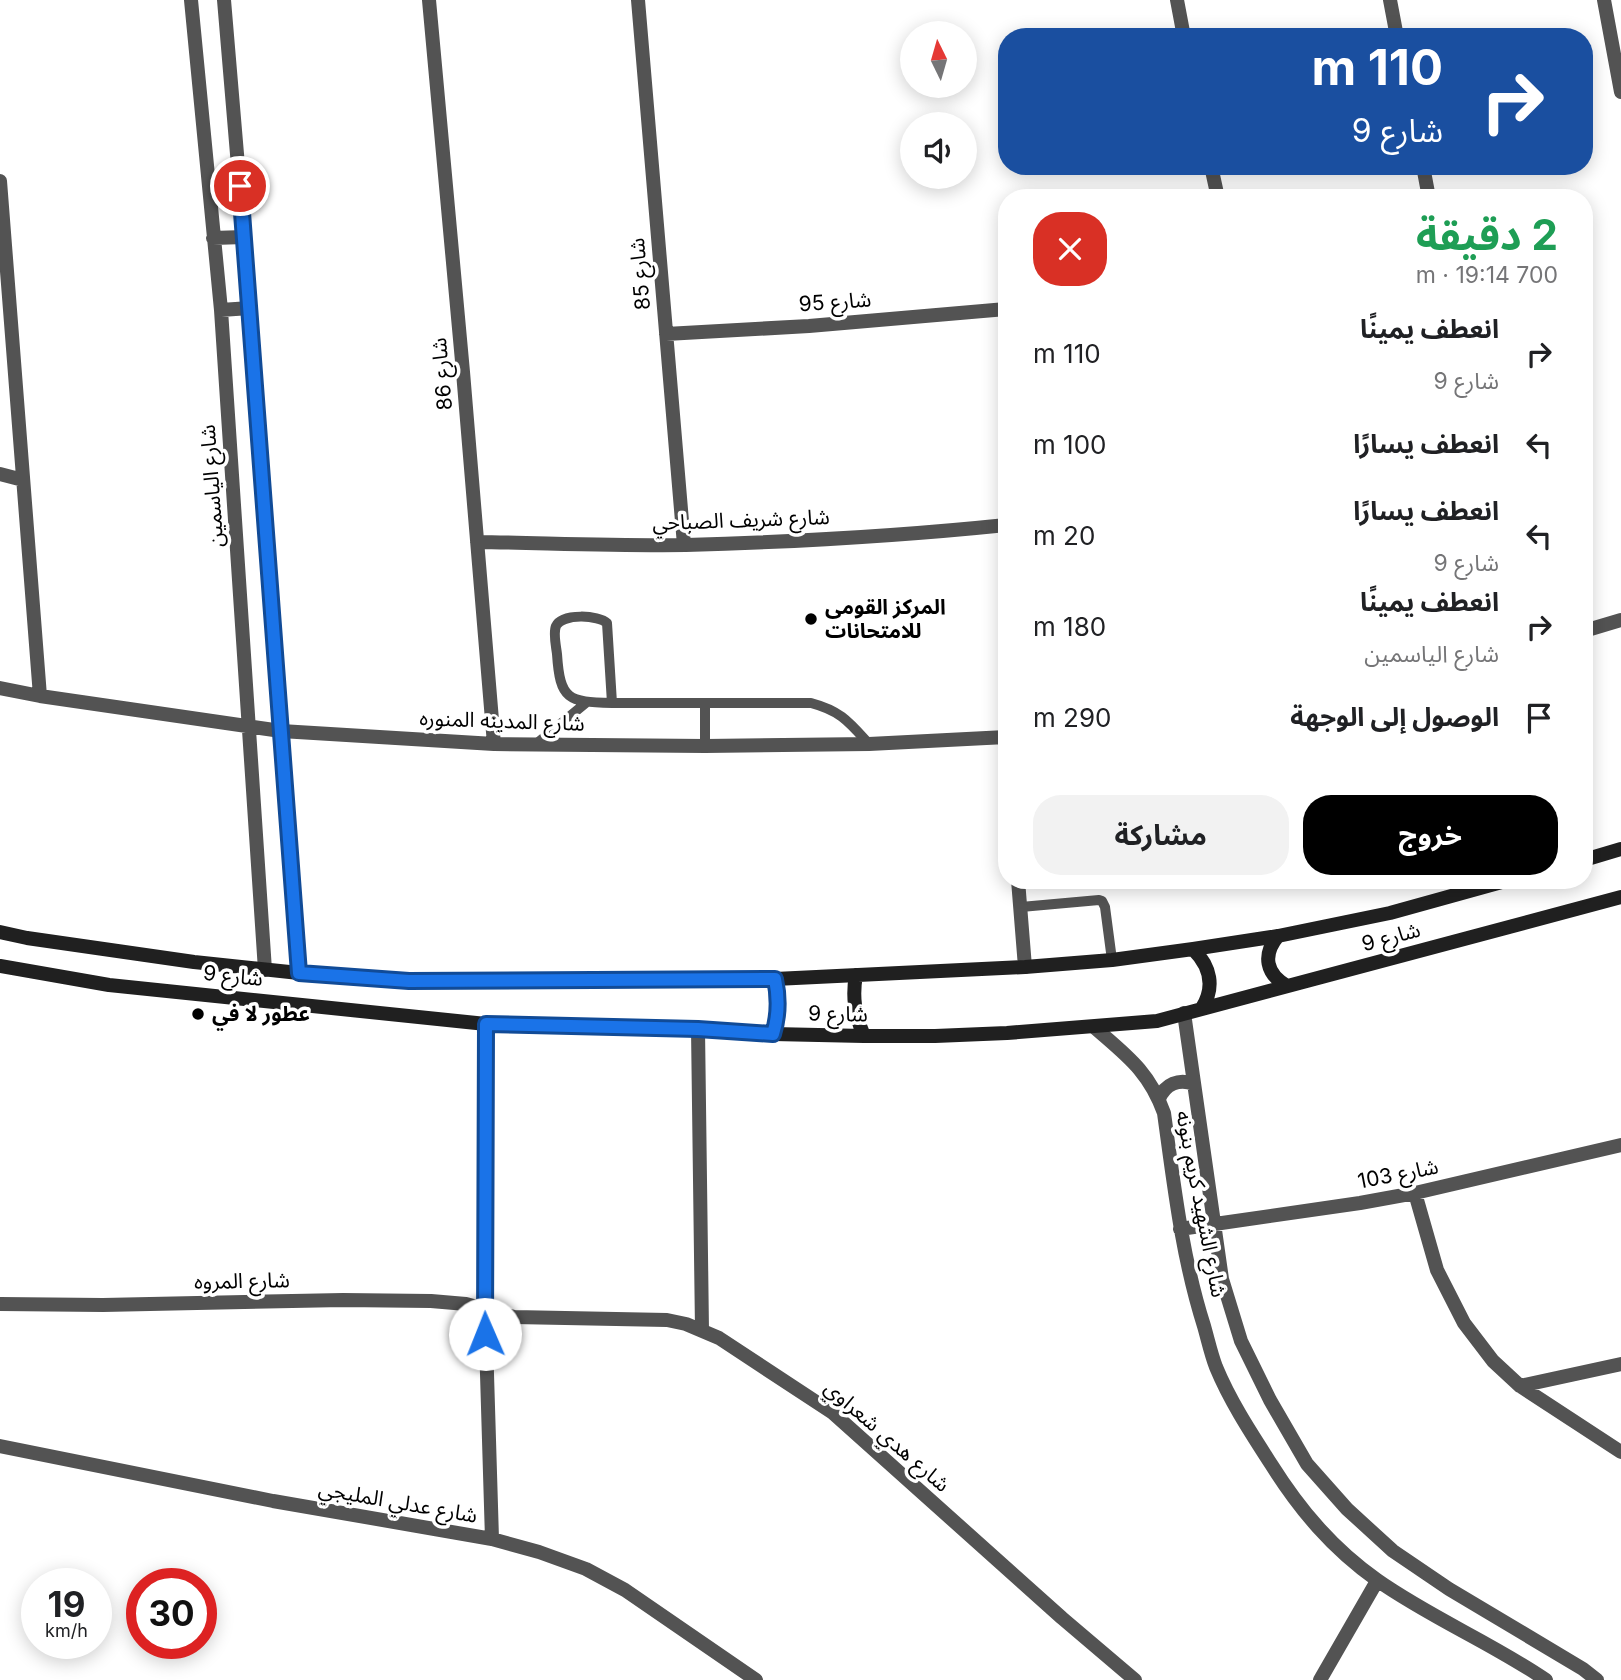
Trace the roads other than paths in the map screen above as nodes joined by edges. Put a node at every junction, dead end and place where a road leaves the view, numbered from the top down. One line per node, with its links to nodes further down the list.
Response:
1 (191, 0): 13 (street, شارع الياسمين)
2 (224, 0): 12 (street)
3 (429, 0): 21 (street, شارع 86)
4 (638, 0): 17 (street, شارع 85)
5 (1177, 0): 8 (street)
6 (1390, 0): 9 (street)
7 (1604, 0): 10 (street)
8 (1182, 28)
9 (1395, 28)
10 (1621, 92)
11 (0, 181): 19 (street)
12 (244, 237): 13 (street); 14 (street)
13 (213, 238): 15 (street, شارع الياسمين)
14 (250, 309): 15 (street); 31 (street)
15 (221, 310): 30 (street, شارع الياسمين)
16 (998, 310): 17 (street, شارع 95)
17 (666, 334): 22 (street, شارع 85)
18 (0, 474): 19 (street)
19 (23, 480): 26 (street)
20 (998, 526): 22 (street, شارع شريف الصباحي)
21 (477, 542): 22 (street, شارع شريف الصباحي); 33 (street, شارع 86)
22 (684, 545)
23 (1621, 620): 24 (street)
24 (1593, 628)
25 (0, 688): 26 (street, شارع المدينه المنوره)
26 (40, 696): 30 (street, شارع المدينه المنوره)
27 (587, 702): 28 (lane); 28 (lane); 34 (lane)
28 (611, 703): 29 (lane)
29 (705, 704): 35 (lane); 36 (lane)
30 (249, 727): 31 (street, شارع المدينه المنوره); 49 (street, شارع الياسمين)
31 (282, 731): 33 (street, شارع المدينه المنوره); 50 (street)
32 (998, 737): 35 (street, شارع المدينه المنوره)
33 (494, 744): 34 (street, شارع المدينه المنوره)
34 (537, 744): 36 (street, شارع المدينه المنوره)
35 (869, 744): 36 (street, شارع المدينه المنوره)
36 (705, 746)
37 (1621, 849): 38 (main road)
38 (1593, 857)
39 (1019, 889): 42 (street)
40 (1477, 889): 44 (main road, شارع 9)
41 (1621, 897): 53 (main road, شارع 9)
42 (1021, 907): 46 (lane); 48 (street)
43 (0, 932): 49 (main road, شارع 9)
44 (1278, 936): 45 (main road, شارع 9); 53 (main road)
45 (1194, 949): 46 (main road, شارع 9); 54 (main road)
46 (1112, 960): 48 (main road, شارع 9)
47 (0, 966): 56 (main road, شارع 9)
48 (1025, 967): 51 (main road, شارع 9)
49 (265, 970): 50 (main road, شارع 9)
50 (299, 973): 52 (main road, شارع 9)
51 (856, 975): 52 (main road, شارع 9); 60 (main road)
52 (775, 979): 59 (main road)
53 (1287, 986): 54 (main road, شارع 9)
54 (1202, 1008): 55 (main road, شارع 9)
55 (1184, 1013): 57 (main road, شارع 9); 61 (street, شارع الشهيد كريم بنونه)
56 (486, 1024): 58 (main road, شارع 9); 68 (street)
57 (1094, 1027): 60 (main road, شارع 9); 62 (street, شارع الشهيد كريم بنونه)
58 (698, 1029): 59 (main road, شارع 9); 69 (street)
59 (773, 1034): 60 (main road, شارع 9)
60 (864, 1036)
61 (1194, 1084): 62 (street); 65 (street, شارع الشهيد كريم بنونه)
62 (1159, 1099): 66 (street, شارع الشهيد كريم بنونه)
63 (1621, 1145): 64 (street, شارع 103)
64 (1415, 1193): 65 (street, شارع 103); 71 (street)
65 (1214, 1224): 66 (street, شارع 103); 80 (street, شارع الشهيد كريم بنونه)
66 (1180, 1229): 75 (street, شارع الشهيد كريم بنونه)
67 (0, 1304): 68 (street, شارع المروه)
68 (485, 1308): 69 (street, شارع هدي شعراوي); 74 (street)
69 (702, 1329): 77 (street, شارع هدي شعراوي)
70 (1621, 1364): 71 (street)
71 (1520, 1386): 73 (street)
72 (0, 1446): 74 (street, شارع عدلي المليجي)
73 (1621, 1452)
74 (492, 1539): 76 (street, شارع عدلي المليجي)
75 (1377, 1581): 78 (street); 79 (street, شارع الشهيد كريم بنونه)
76 (756, 1680)
77 (1135, 1680)
78 (1320, 1680)
79 (1546, 1680)
80 (1597, 1680)

